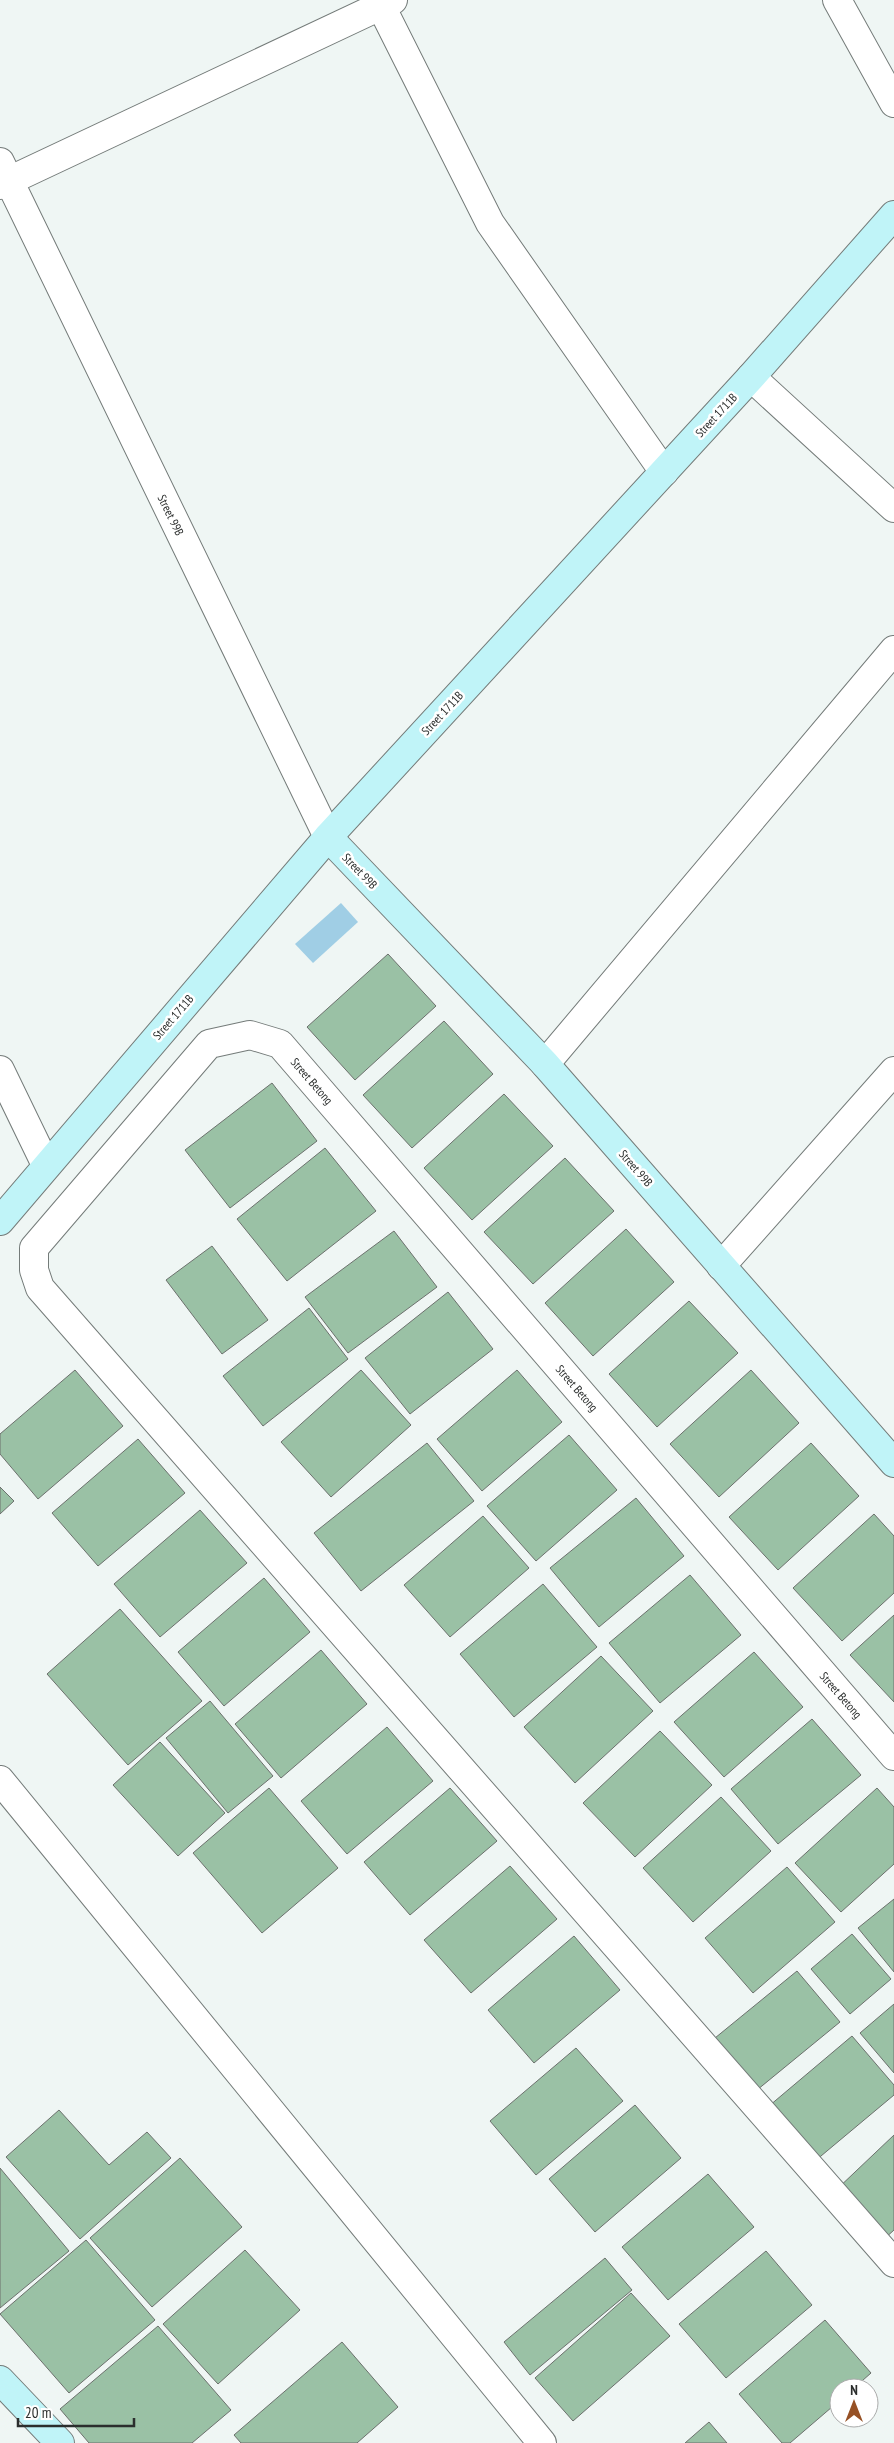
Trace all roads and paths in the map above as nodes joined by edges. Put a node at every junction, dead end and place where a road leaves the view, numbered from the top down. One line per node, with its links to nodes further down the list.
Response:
1 (837, 0): 3 (street)
2 (384, 2): 4 (street); 7 (street)
3 (894, 103)
4 (3, 176): 10 (street, Street 99B)
5 (894, 214): 6 (street, Street 1711B)
6 (751, 377): 7 (street, Street 1711B); 8 (street)
7 (664, 472): 10 (street, Street 1711B)
8 (894, 508)
9 (894, 650): 11 (street)
10 (328, 837): 11 (street, Street 99B); 14 (street, Street 1711B)
11 (545, 1064): 16 (street, Street 99B)
12 (0, 1070): 14 (street)
13 (894, 1071): 16 (street)
14 (46, 1165): 15 (street, Street 1711B)
15 (0, 1221)
16 (721, 1266): 17 (street, Street 99B)
17 (894, 1464)
18 (894, 1756): 20 (street, Street Betong)
19 (0, 1780): 23 (street)
20 (894, 2263)
21 (0, 2380): 22 (street)
22 (60, 2443)
23 (542, 2443)

